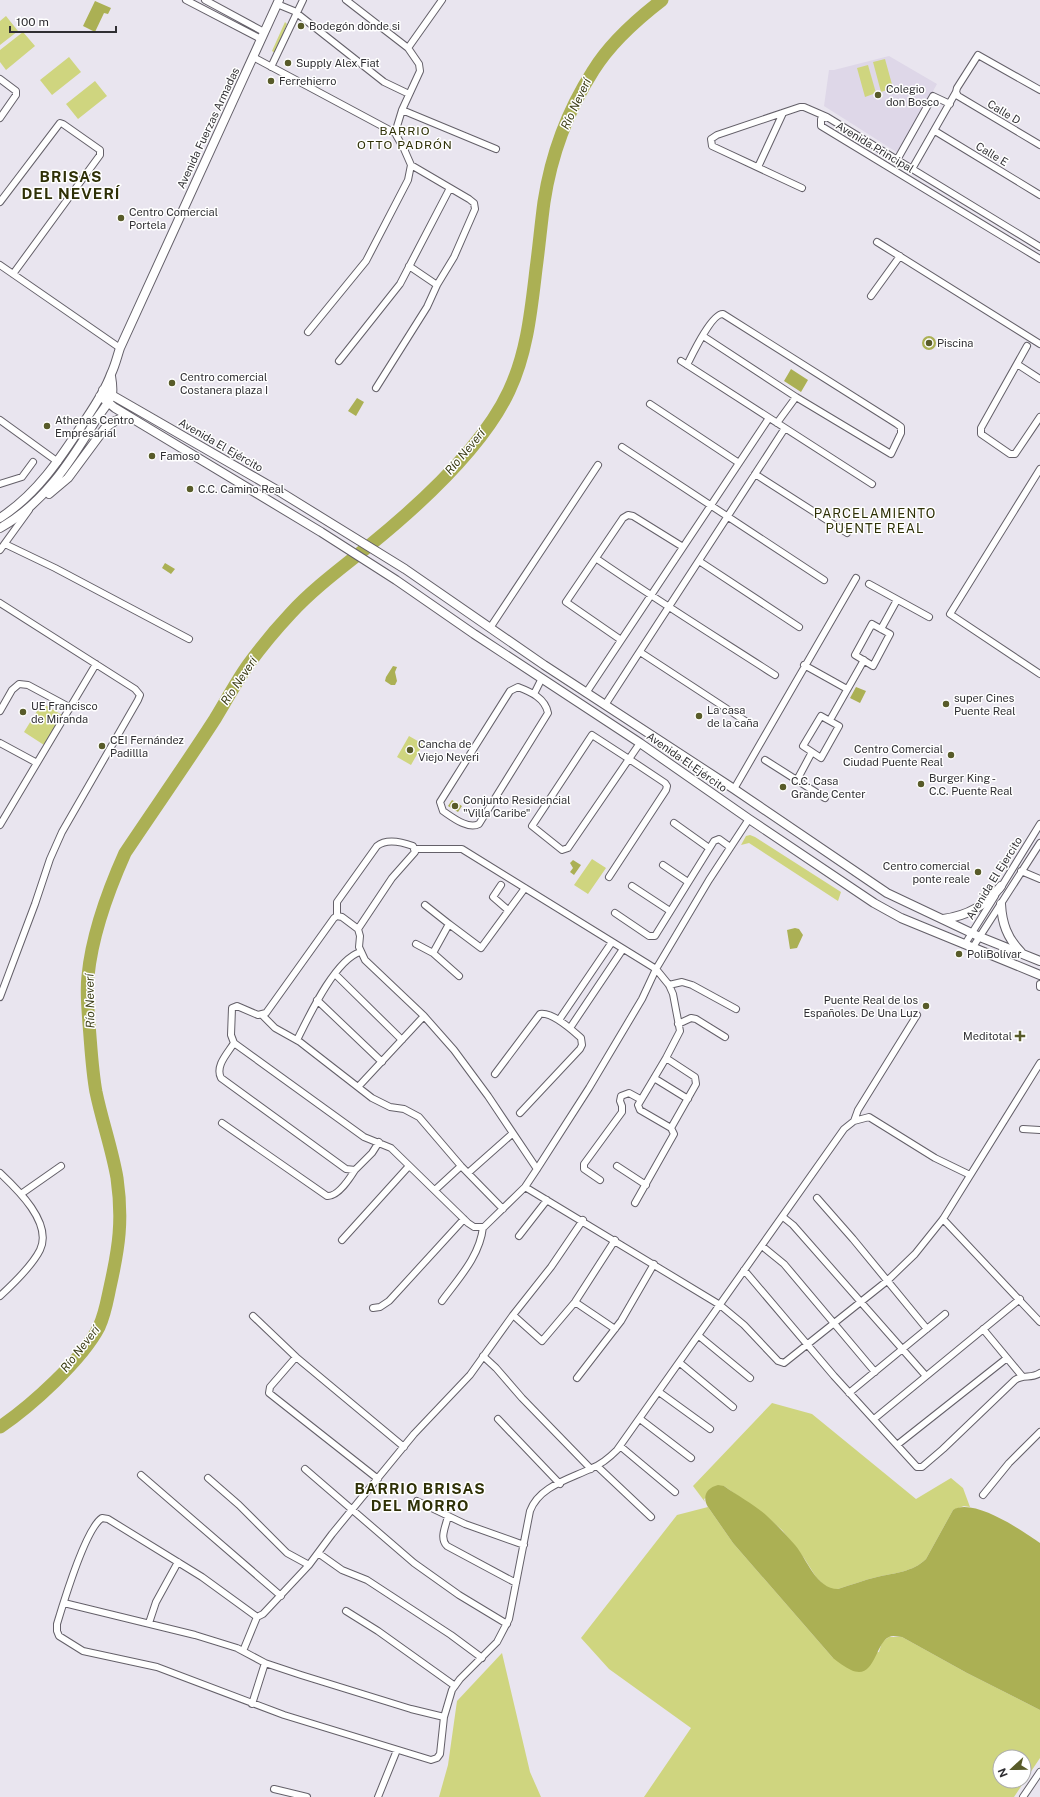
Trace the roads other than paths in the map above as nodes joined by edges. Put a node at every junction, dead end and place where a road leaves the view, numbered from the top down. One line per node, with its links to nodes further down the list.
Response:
1 (186, 0): 10 (street)
2 (205, 0): 10 (street)
3 (303, 0): 9 (street)
4 (346, 0): 8 (street)
5 (359, 0): 8 (street)
6 (442, 0): 11 (street)
7 (278, 2): 9 (street); 10 (street, Avenida Fuerzas Armadas)
8 (354, 6): 11 (street)
9 (296, 13): 13 (street); 16 (street)
10 (263, 35): 12 (street, Avenida Fuerzas Armadas)
11 (408, 48): 16 (street)
12 (253, 56): 13 (street); 48 (street, Avenida Fuerzas Armadas)
13 (271, 67): 24 (street)
14 (0, 79): 22 (street)
15 (1040, 90): 17 (street)
16 (409, 94): 19 (street)
17 (957, 94): 18 (street); 25 (street, Calle D)
18 (950, 104): 23 (street); 27 (street)
19 (402, 110): 24 (street); 26 (street)
20 (783, 113): 21 (street); 29 (street); 29 (street)
21 (827, 117): 27 (street, Avenida Principal); 38 (street, Avenida Principal)
22 (0, 118)
23 (934, 130): 30 (street); 33 (street, Calle E)
24 (395, 132): 28 (street)
25 (1040, 145)
26 (496, 149)
27 (897, 160): 30 (street, Avenida Principal)
28 (411, 165): 31 (street); 44 (street)
29 (758, 167): 32 (street)
30 (912, 169): 36 (street, Avenida Principal)
31 (450, 188): 40 (street); 42 (street)
32 (802, 188)
33 (1040, 195)
34 (0, 202): 41 (street)
35 (877, 242): 37 (street)
36 (1040, 248)
37 (900, 256): 43 (street); 46 (street)
38 (1040, 259)
39 (0, 265): 41 (street)
40 (409, 266): 42 (street); 49 (street)
41 (13, 274): 48 (street)
42 (437, 285): 53 (street)
43 (871, 296)
44 (308, 332)
45 (703, 336): 56 (street); 56 (street); 60 (street)
46 (1040, 344)
47 (1027, 346): 50 (street)
48 (120, 348): 51 (street, Avenida Fuerzas Armadas)
49 (339, 361)
50 (1016, 364): 52 (street); 59 (street)
51 (111, 375): 54 (street); 55 (street)
52 (1040, 379)
53 (376, 388)
54 (102, 393): 55 (street, Avenida El Ejército); 57 (street, Avenida El Ejército); 67 (street)
55 (112, 395): 57 (street); 71 (street, Avenida El Ejército)
56 (796, 397): 63 (street)
57 (107, 403): 61 (street, Avenida El Ejército); 78 (street)
58 (650, 404): 68 (street)
59 (1040, 417)
60 (769, 418): 63 (street); 68 (street)
61 (134, 419): 77 (street, Avenida El Ejército); 78 (street)
62 (0, 420): 67 (street)
63 (777, 423): 64 (street)
64 (785, 428): 72 (street); 76 (street)
65 (622, 447): 79 (street)
66 (33, 462): 75 (street)
67 (58, 462): 81 (street)
68 (739, 463): 79 (street)
69 (598, 466): 97 (street)
70 (1040, 468): 73 (street)
71 (249, 474): 77 (street); 97 (street, Avenida El Ejército)
72 (755, 474): 80 (street); 83 (street)
73 (1033, 479): 74 (street); 106 (street)
74 (1040, 483)
75 (0, 484)
76 (872, 484)
77 (242, 485): 108 (street, Avenida El Ejército)
78 (33, 505): 82 (street); 84 (street)
79 (710, 506): 80 (street); 85 (street)
80 (727, 517): 88 (street); 90 (street)
81 (0, 518)
82 (0, 528)
83 (847, 533)
84 (5, 544): 86 (street); 100 (street)
85 (683, 547): 87 (street); 92 (street)
86 (0, 550)
87 (596, 559): 92 (street); 101 (street)
88 (699, 561): 95 (street); 98 (street)
89 (856, 578): 105 (street)
90 (824, 580)
91 (869, 584): 93 (street)
92 (650, 595): 95 (street); 101 (street)
93 (897, 600): 96 (street); 99 (street)
94 (0, 603): 104 (street)
95 (670, 606): 102 (street); 107 (street)
96 (929, 617)
97 (490, 628): 110 (street, Avenida El Ejército)
98 (799, 628)
99 (881, 629): 103 (street); 103 (street)
100 (189, 639)
101 (621, 640): 110 (street)
102 (640, 652): 112 (street); 116 (street)
103 (864, 660): 109 (street)
104 (96, 664): 113 (street); 172 (street)
105 (804, 665): 109 (street); 124 (street)
106 (1040, 674)
107 (775, 676)
108 (542, 678): 111 (street); 117 (street, Avenida El Ejército)
109 (847, 689): 115 (street)
110 (586, 693): 112 (street, Avenida El Ejército)
111 (534, 694): 111 (street)
112 (605, 705): 124 (street, Avenida El Ejército)
113 (69, 707): 114 (street); 122 (street)
114 (0, 711)
115 (830, 720): 119 (street); 119 (street)
116 (750, 724)
117 (640, 742): 120 (street); 126 (street, Avenida El Ejército)
118 (0, 743): 122 (street)
119 (812, 752): 123 (street)
120 (629, 759): 120 (street); 136 (street)
121 (765, 760): 123 (street)
122 (37, 762): 129 (street)
123 (797, 780): 125 (street)
124 (734, 789): 149 (street, Avenida El Ejército)
125 (825, 798)
126 (749, 819): 131 (street); 154 (street, Avenida El Ejército)
127 (674, 823): 132 (street)
128 (1040, 824): 141 (street, Avenida El Ejercito)
129 (0, 825)
130 (1040, 843): 135 (street, Avenida El Ejercito)
131 (730, 847): 132 (street); 165 (street)
132 (709, 848): 138 (street)
133 (415, 849): 142 (street); 148 (street); 152 (street)
134 (663, 865): 138 (street)
135 (1021, 871): 137 (street); 143 (street, Avenida El Ejercito)
136 (609, 877)
137 (1040, 879)
138 (688, 882): 146 (street)
139 (500, 885): 145 (street)
140 (632, 886): 146 (street)
141 (1001, 886): 149 (street); 153 (street, Avenida El Ejercito)
142 (524, 888): 145 (street); 156 (street)
143 (1001, 904): 155 (street, Avenida El Ejercito); 163 (street)
144 (425, 905): 150 (street)
145 (508, 910): 150 (street)
146 (670, 911): 147 (street)
147 (615, 913)
148 (337, 916): 152 (street); 175 (street)
149 (941, 919): 151 (street, Avenida El Ejército)
150 (449, 924): 162 (street)
151 (955, 925): 153 (street, Avenida El Ejército); 154 (street)
152 (358, 929): 161 (street)
153 (972, 933): 155 (street, Avenida El Ejército); 158 (street, Avenida El Ejercito)
154 (947, 936): 158 (street, Avenida El Ejército)
155 (980, 937): 159 (street, Avenida El Ejercito); 163 (street, Avenida El Ejército)
156 (612, 942): 160 (street); 178 (street)
157 (416, 944): 162 (street)
158 (965, 944): 159 (street, Avenida El Ejército)
159 (973, 947): 167 (street, Avenida El Ejército)
160 (623, 949): 165 (street); 180 (street)
161 (360, 952): 166 (street); 177 (street)
162 (433, 953): 168 (street)
163 (1023, 954): 164 (street, Avenida El Ejército)
164 (1040, 961)
165 (656, 969): 169 (street); 205 (street)
166 (335, 974): 173 (street); 183 (street)
167 (1040, 975)
168 (459, 976)
169 (669, 984): 174 (street); 179 (street)
170 (1040, 984): 171 (street)
171 (1040, 987)
172 (0, 997)
173 (317, 1000): 182 (street); 186 (street)
174 (736, 1009)
175 (262, 1015): 182 (street); 184 (street)
176 (917, 1015): 194 (street)
177 (424, 1016): 183 (street); 199 (street)
178 (559, 1020): 180 (street); 188 (street)
179 (678, 1024): 181 (street); 185 (street)
180 (570, 1028): 193 (street)
181 (724, 1037)
182 (297, 1040): 190 (street)
183 (402, 1040): 186 (street)
184 (234, 1042): 200 (street); 206 (street)
185 (666, 1058): 189 (street); 192 (street)
186 (382, 1062): 190 (street)
187 (1040, 1063): 209 (street)
188 (495, 1074)
189 (654, 1078): 191 (street); 192 (street)
190 (358, 1087): 203 (street)
191 (640, 1099): 196 (street); 210 (street)
192 (688, 1099): 196 (street)
193 (520, 1113)
194 (854, 1121): 209 (street); 219 (street)
195 (222, 1123): 206 (street)
196 (671, 1128): 211 (street)
197 (1023, 1128): 198 (street)
198 (1040, 1130)
199 (512, 1134): 205 (street); 207 (street)
200 (379, 1142): 202 (street); 206 (street)
201 (61, 1166): 214 (street)
202 (409, 1166): 213 (street); 225 (street)
203 (461, 1166): 207 (street); 213 (street)
204 (618, 1166): 211 (street)
205 (537, 1169): 212 (street)
206 (355, 1170)
207 (468, 1172): 218 (street)
208 (0, 1173): 214 (street)
209 (970, 1175): 221 (street)
210 (600, 1180)
211 (646, 1185): 217 (street)
212 (525, 1187): 216 (street); 218 (street)
213 (435, 1190): 220 (street)
214 (21, 1194): 231 (street)
215 (817, 1198): 230 (street)
216 (547, 1200): 222 (street); 224 (street)
217 (635, 1202)
218 (503, 1209): 223 (street)
219 (783, 1217): 227 (street); 234 (street)
220 (464, 1219): 223 (street); 237 (street)
221 (943, 1219): 230 (street); 232 (street)
222 (582, 1220): 226 (street); 239 (street)
223 (483, 1227): 233 (street)
224 (519, 1236)
225 (342, 1240)
226 (615, 1240): 228 (street); 235 (street)
227 (762, 1246): 229 (street); 241 (street)
228 (654, 1264): 236 (street); 245 (street)
229 (744, 1270): 236 (street); 247 (street)
230 (887, 1281): 234 (street); 243 (street)
231 (0, 1296)
232 (1020, 1299): 242 (street); 244 (street)
233 (442, 1301)
234 (860, 1301): 241 (street); 248 (street)
235 (575, 1302): 239 (street); 245 (street)
236 (720, 1305): 246 (street); 247 (street)
237 (373, 1308)
238 (946, 1314): 243 (street)
239 (513, 1315): 249 (street)
240 (252, 1316): 250 (street)
241 (834, 1322): 247 (street); 253 (street)
242 (1040, 1322)
243 (927, 1329): 248 (street)
244 (983, 1329): 251 (street); 255 (street)
245 (615, 1330): 257 (street)
246 (699, 1336): 252 (street); 258 (street)
247 (808, 1344): 260 (street)
248 (902, 1350): 253 (street); 255 (street)
249 (483, 1356): 268 (street); 271 (street)
250 (296, 1357): 268 (street); 275 (street)
251 (1007, 1358): 256 (street); 267 (street)
252 (680, 1364): 259 (street); 261 (street)
253 (875, 1372): 260 (street)
254 (1040, 1374): 256 (street)
255 (926, 1376): 264 (street)
256 (1022, 1376): 267 (street)
257 (577, 1378)
258 (750, 1378)
259 (659, 1392): 263 (street); 265 (street)
260 (850, 1393): 264 (street)
261 (733, 1407)
262 (498, 1419): 276 (street)
263 (640, 1419): 269 (street); 270 (street)
264 (874, 1419): 267 (street)
265 (710, 1429)
266 (1040, 1432): 278 (street)
267 (897, 1445)
268 (404, 1446): 275 (street)
269 (620, 1446): 271 (street); 277 (street)
270 (692, 1458)
271 (594, 1467): 276 (street); 282 (street)
272 (305, 1469): 280 (street)
273 (141, 1475): 288 (street)
274 (208, 1478): 286 (street)
275 (378, 1479): 280 (street)
276 (560, 1484): 283 (street)
277 (675, 1492)
278 (983, 1495)
279 (416, 1501): 281 (street)
280 (352, 1510): 284 (street); 293 (street)
281 (448, 1516): 283 (street); 287 (street)
282 (650, 1517)
283 (524, 1545): 287 (street)
284 (318, 1553): 286 (street); 295 (street)
285 (178, 1562): 289 (street); 291 (street); 292 (street)
286 (309, 1566): 288 (street)
287 (516, 1583): 293 (street)
288 (281, 1596): 291 (street)
289 (64, 1603): 292 (street); 298 (street)
290 (346, 1611): 297 (street)
291 (257, 1617): 294 (street)
292 (149, 1623): 294 (street)
293 (507, 1624): 295 (street)
294 (243, 1651): 296 (street)
295 (482, 1658): 297 (street)
296 (265, 1663): 298 (street); 299 (street)
297 (454, 1686): 299 (street)
298 (252, 1704): 300 (street)
299 (444, 1717): 300 (street)
300 (397, 1750): 304 (street)
301 (1040, 1772): 305 (street)
302 (274, 1789): 303 (street)
303 (307, 1797)
304 (378, 1797)
305 (1023, 1797)

